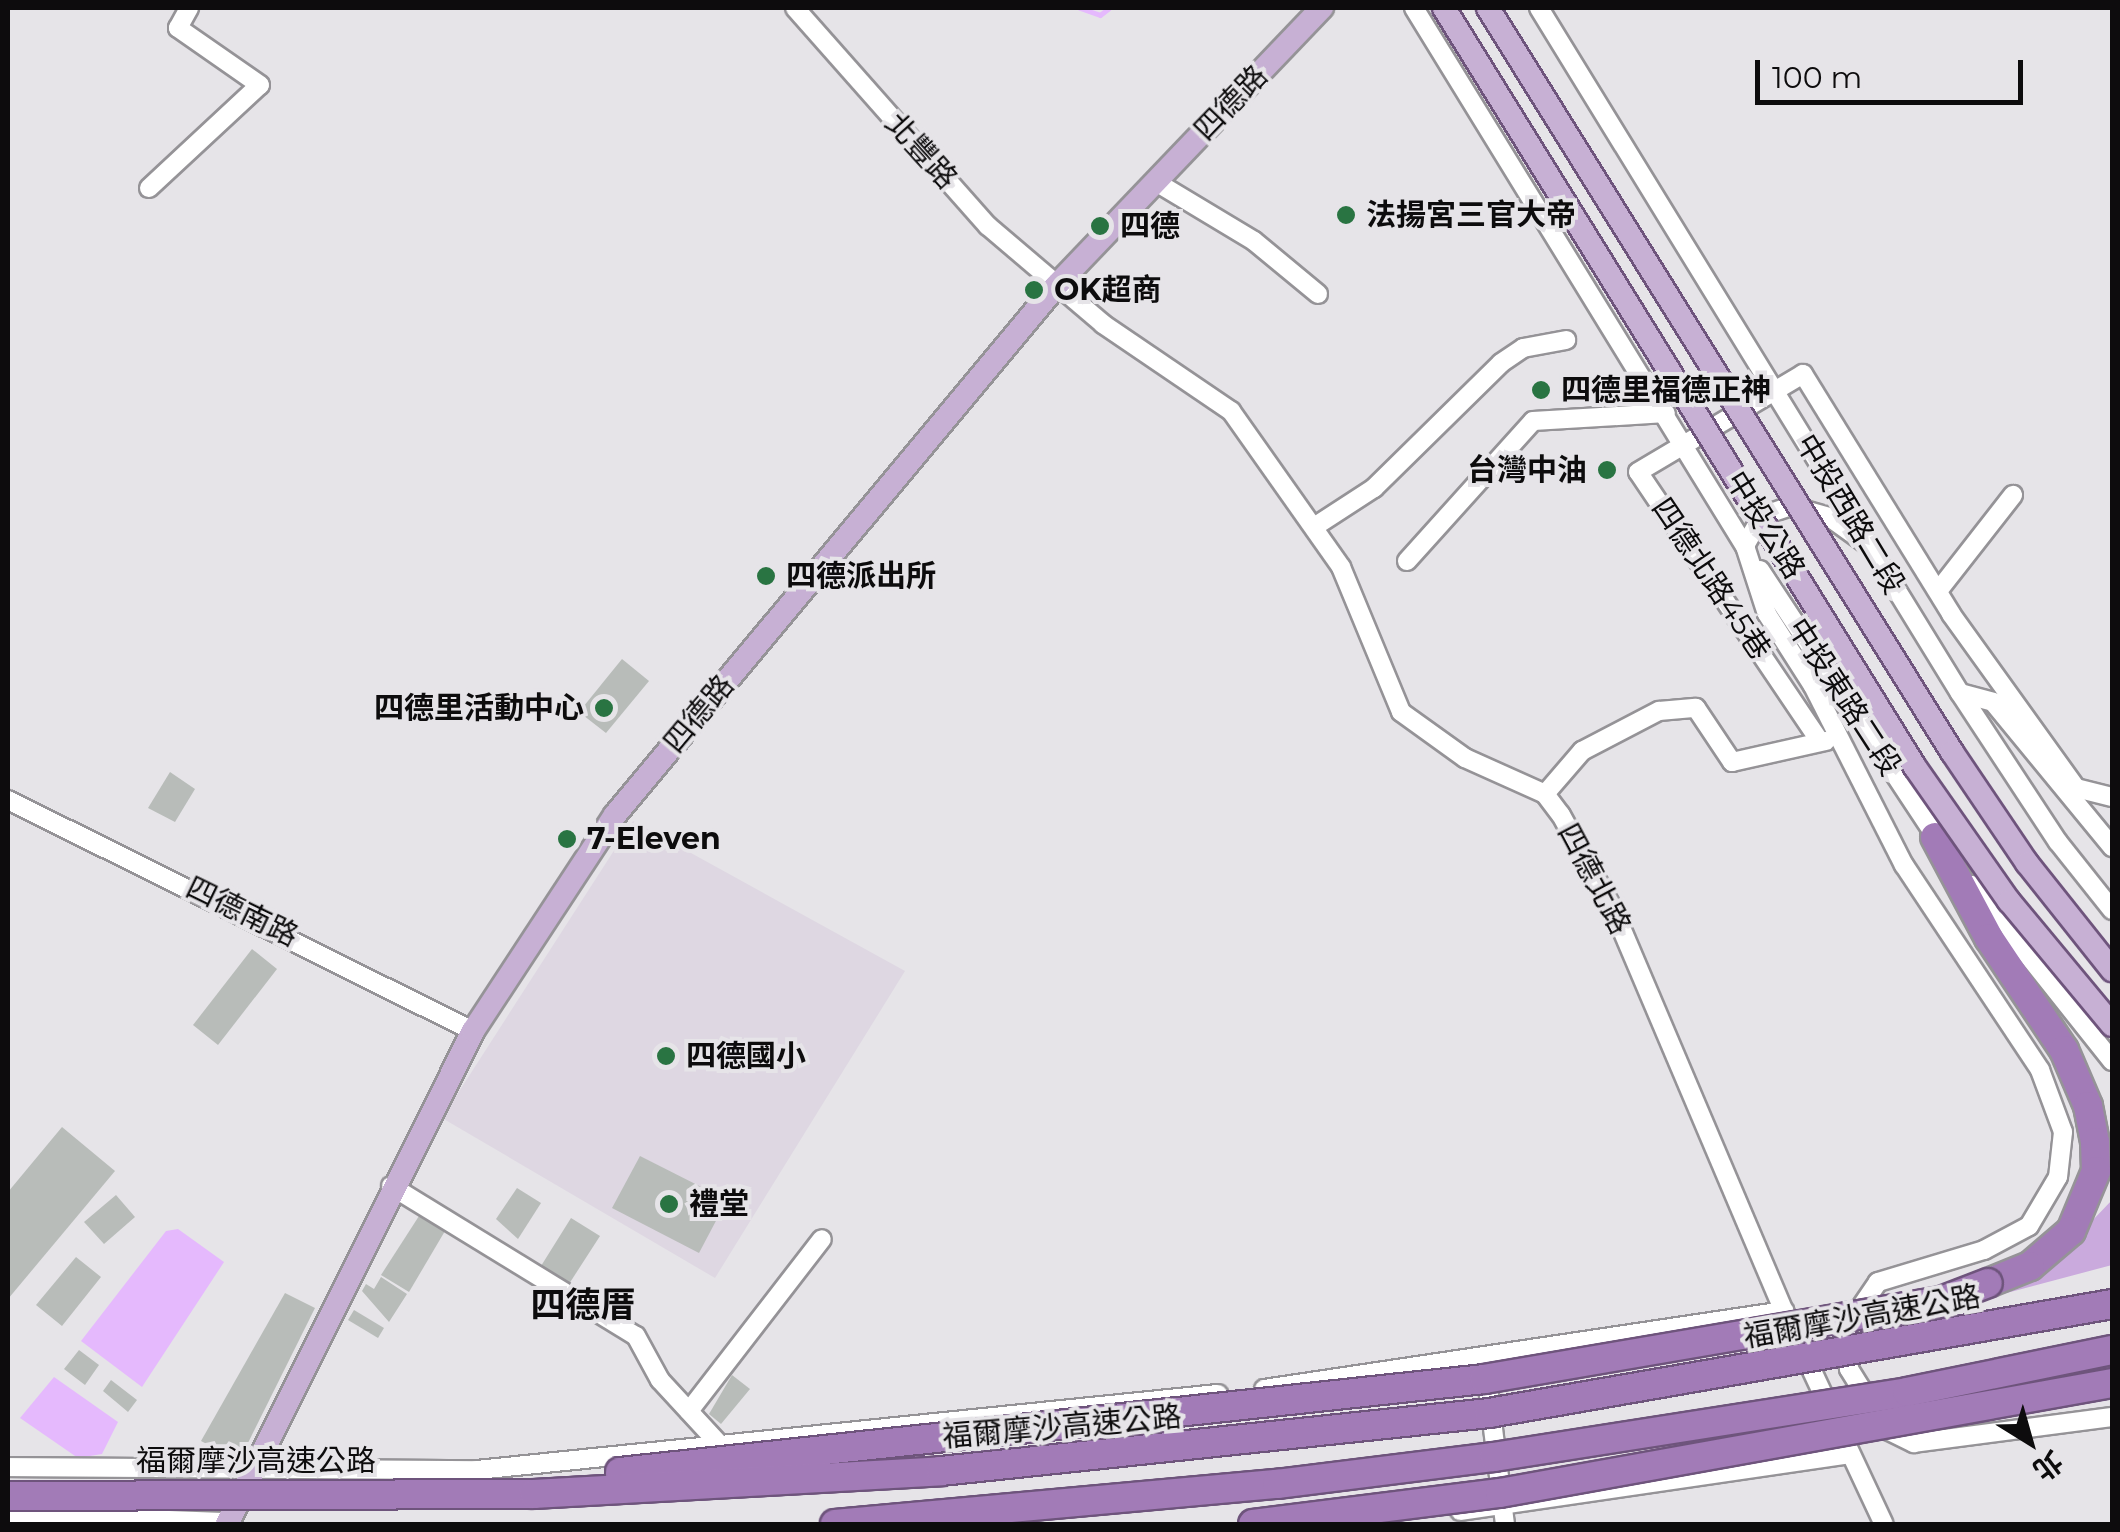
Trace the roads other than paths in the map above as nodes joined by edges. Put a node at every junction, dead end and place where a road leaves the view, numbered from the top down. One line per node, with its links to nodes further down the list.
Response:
1 (188, 8): 9 (street)
2 (795, 8): 10 (street, 北豐路)
3 (1322, 8): 8 (main road, 四德路)
4 (1414, 8): 14 (street, 中投東路二段)
5 (1444, 8): 32 (main road, 中投公路, bridge)
6 (1488, 8): 31 (main road, 中投公路, bridge)
7 (1539, 8): 13 (street, 中投西路二段)
8 (1156, 182): 10 (main road, 四德路); 11 (street)
9 (149, 188)
10 (1056, 286): 17 (street, 四德北路); 33 (main road, 四德路)
11 (1318, 294)
12 (1566, 340): 17 (street)
13 (1774, 390): 15 (street, 四德北路45巷); 18 (street, 中投西路二段); 21 (street, 四德北路45巷)
14 (1666, 414): 15 (street, 中投東路二段); 20 (street)
15 (1685, 446): 19 (street, 中投東路二段); 23 (street, 四德北路45巷)
16 (2013, 495): 21 (street)
17 (1314, 527): 25 (street, 四德北路)
18 (1868, 545): 19 (street); 22 (street, 中投西路二段)
19 (1744, 546): 24 (street); 28 (street, 中投東路二段)
20 (1407, 562)
21 (1938, 591): 26 (street, 四德北路45巷)
22 (1960, 692): 29 (street); 30 (street, 中投西路二段)
23 (1819, 740): 24 (street); 25 (street)
24 (1842, 742): 41 (street)
25 (1544, 794): 38 (street, 四德北路)
26 (2112, 797)
27 (8, 800): 33 (street, 四德南路)
28 (1935, 837): 34 (street, 中投東路二段); 50 (highway, bridge)
29 (2112, 847)
30 (2112, 910)
31 (2112, 970)
32 (2112, 1025)
33 (473, 1031): 35 (main road, 四德路)
34 (2112, 1061)
35 (391, 1186): 44 (street); 49 (main road, 四德路)
36 (822, 1238): 44 (street)
37 (2112, 1304): 50 (highway, 福爾摩沙高速公路, bridge)
38 (1784, 1311): 40 (street); 42 (street, 四德北路)
39 (2112, 1350): 55 (highway, bridge)
40 (1484, 1356): 46 (street); 53 (street)
41 (1849, 1369): 42 (street); 45 (street)
42 (1814, 1378): 47 (street, 四德北路)
43 (2112, 1383): 56 (highway, bridge)
44 (688, 1411): 46 (street)
45 (2112, 1417)
46 (720, 1445): 49 (street)
47 (1850, 1454): 53 (street); 58 (street, 四德北路)
48 (8, 1467): 49 (street)
49 (253, 1472): 54 (main road, 四德路)
50 (318, 1493): 51 (highway, 福爾摩沙高速公路, bridge)
51 (8, 1496)
52 (8, 1514): 54 (street)
53 (1506, 1516): 57 (street)
54 (228, 1523)
55 (835, 1524)
56 (1252, 1524)
57 (1330, 1524)
58 (1884, 1524)

